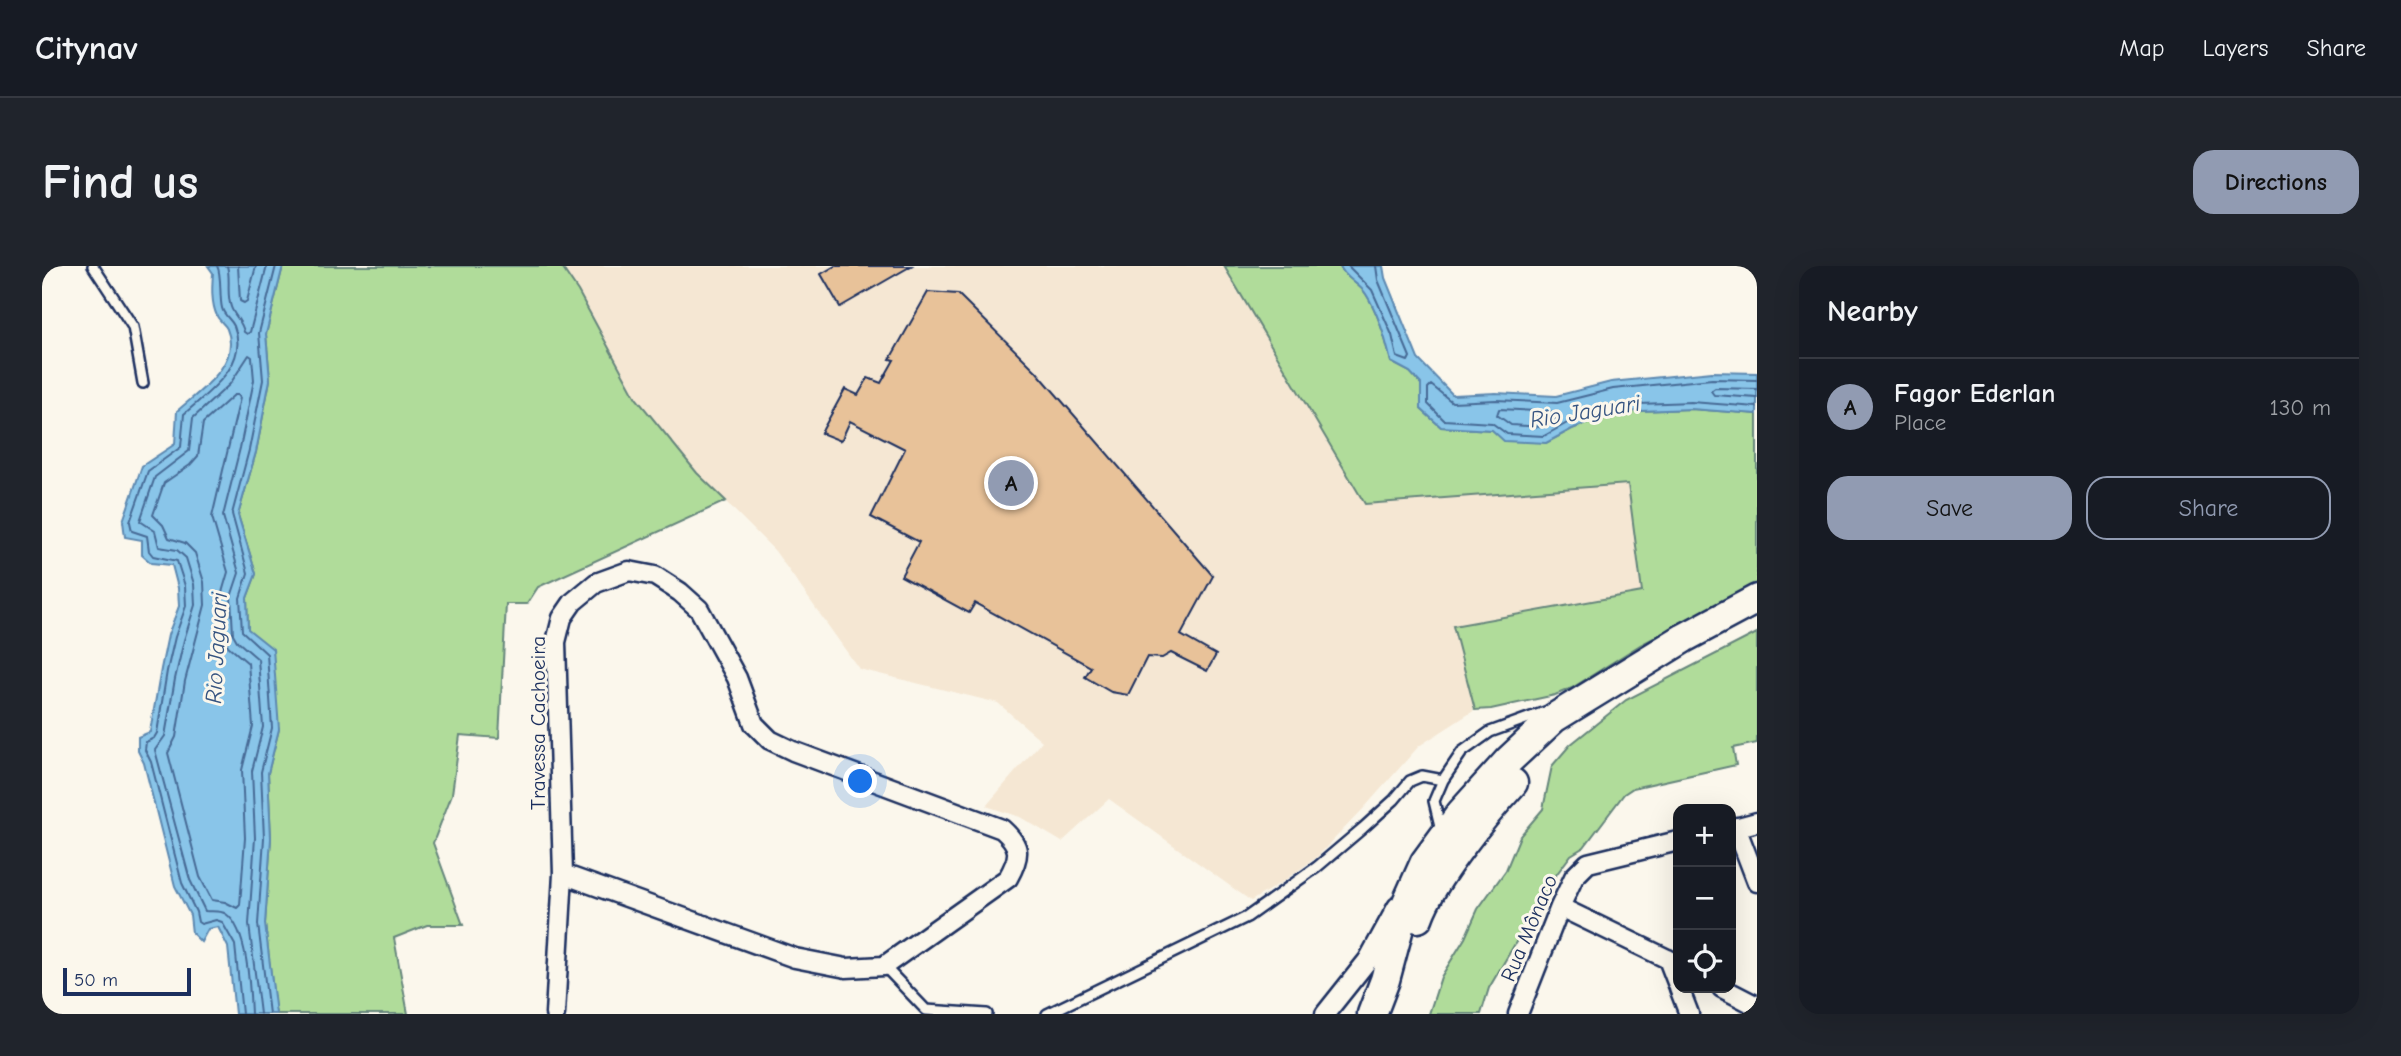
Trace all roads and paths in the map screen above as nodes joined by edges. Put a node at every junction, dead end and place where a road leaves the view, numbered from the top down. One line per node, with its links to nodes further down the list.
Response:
1 (93, 266): 2 (lane)
2 (143, 383)
3 (1757, 599): 5 (main road)
4 (1757, 617): 27 (main road)
5 (1596, 694): 6 (lane); 10 (main road)
6 (1443, 780): 10 (lane); 24 (lane)
7 (1757, 822): 8 (street)
8 (1736, 827)
9 (1736, 833): 14 (street)
10 (1443, 837): 12 (main road)
11 (1673, 842): 15 (street, Rua Mônaco)
12 (1425, 862): 25 (street); 26 (main road)
13 (563, 874): 17 (street); 17 (street, Travessa Cachoeira); 22 (street, Travessa Cachoeira)
14 (1757, 882)
15 (1560, 906): 16 (street); 21 (street, Rua Mônaco)
16 (1673, 961)
17 (884, 966): 23 (lane)
18 (1682, 993): 28 (street)
19 (1732, 993): 20 (street)
20 (1757, 1006)
21 (1522, 1011)
22 (555, 1014)
23 (987, 1014)
24 (1047, 1014)
25 (1325, 1014)
26 (1372, 1014)
27 (1388, 1014)
28 (1689, 1014)

